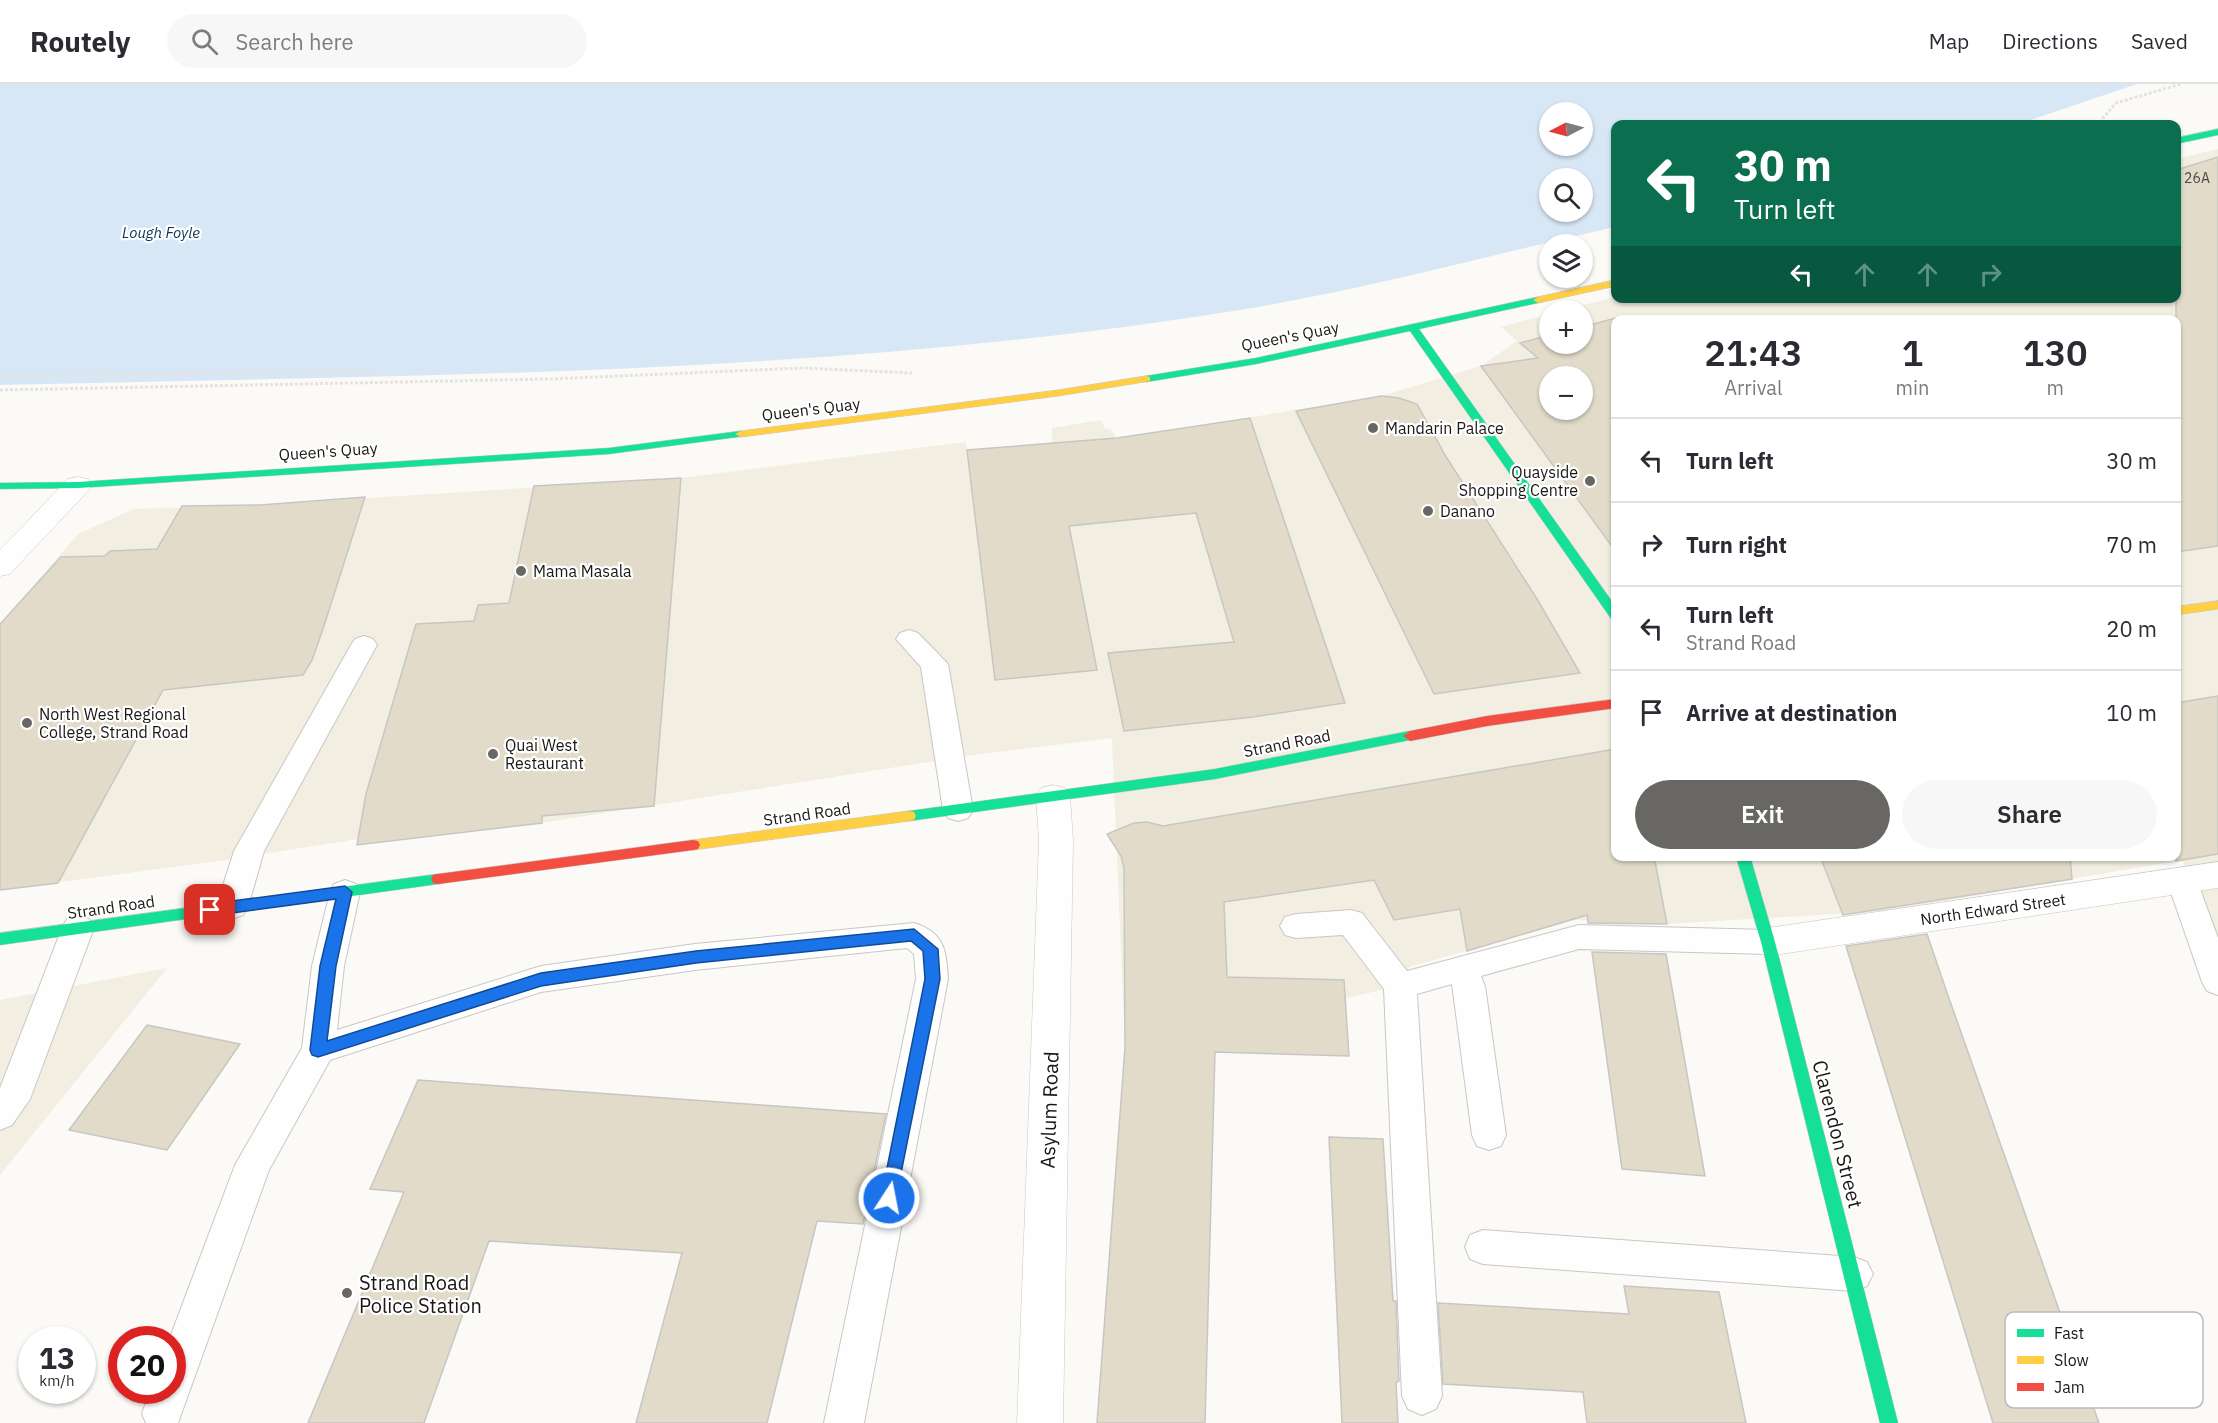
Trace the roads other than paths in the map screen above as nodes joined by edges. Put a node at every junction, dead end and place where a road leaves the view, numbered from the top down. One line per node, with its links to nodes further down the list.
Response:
1 (2218, 132): 2 (main road)
2 (2181, 140)
3 (1611, 284): 4 (main road, Queen's Quay)
4 (1413, 328): 5 (main road, Queen's Quay); 9 (main road)
5 (78, 485): 6 (main road, Queen's Quay); 7 (street)
6 (0, 486)
7 (0, 567)
8 (2218, 605): 10 (main road)
9 (1611, 610)
10 (2181, 610)
11 (909, 639): 15 (lane)
12 (364, 645): 20 (lane)
13 (1611, 704): 14 (main road, Strand Road)
14 (1053, 797): 15 (main road, Strand Road); 36 (street, Asylum Road)
15 (958, 810): 19 (main road, Strand Road)
16 (1744, 861): 24 (main road, Clarendon Street)
17 (2218, 874): 18 (street, North Edward Street)
18 (2182, 881): 24 (street, North Edward Street); 26 (lane)
19 (345, 892): 20 (main road, Strand Road); 28 (lane)
20 (232, 907): 22 (main road, Strand Road)
21 (1296, 926): 27 (lane)
22 (78, 928): 23 (main road, Strand Road); 29 (lane)
23 (0, 939)
24 (1768, 942): 25 (lane); 32 (main road, Clarendon Street)
25 (1462, 968): 27 (lane); 30 (lane)
26 (2218, 982)
27 (1400, 986): 34 (lane)
28 (318, 1050): 33 (lane); 35 (lane)
29 (0, 1115)
30 (1489, 1135)
31 (1484, 1247): 32 (lane)
32 (1854, 1274): 37 (main road, Clarendon Street)
33 (186, 1347)
34 (1422, 1396)
35 (844, 1423)
36 (1040, 1423)
37 (1890, 1423)

